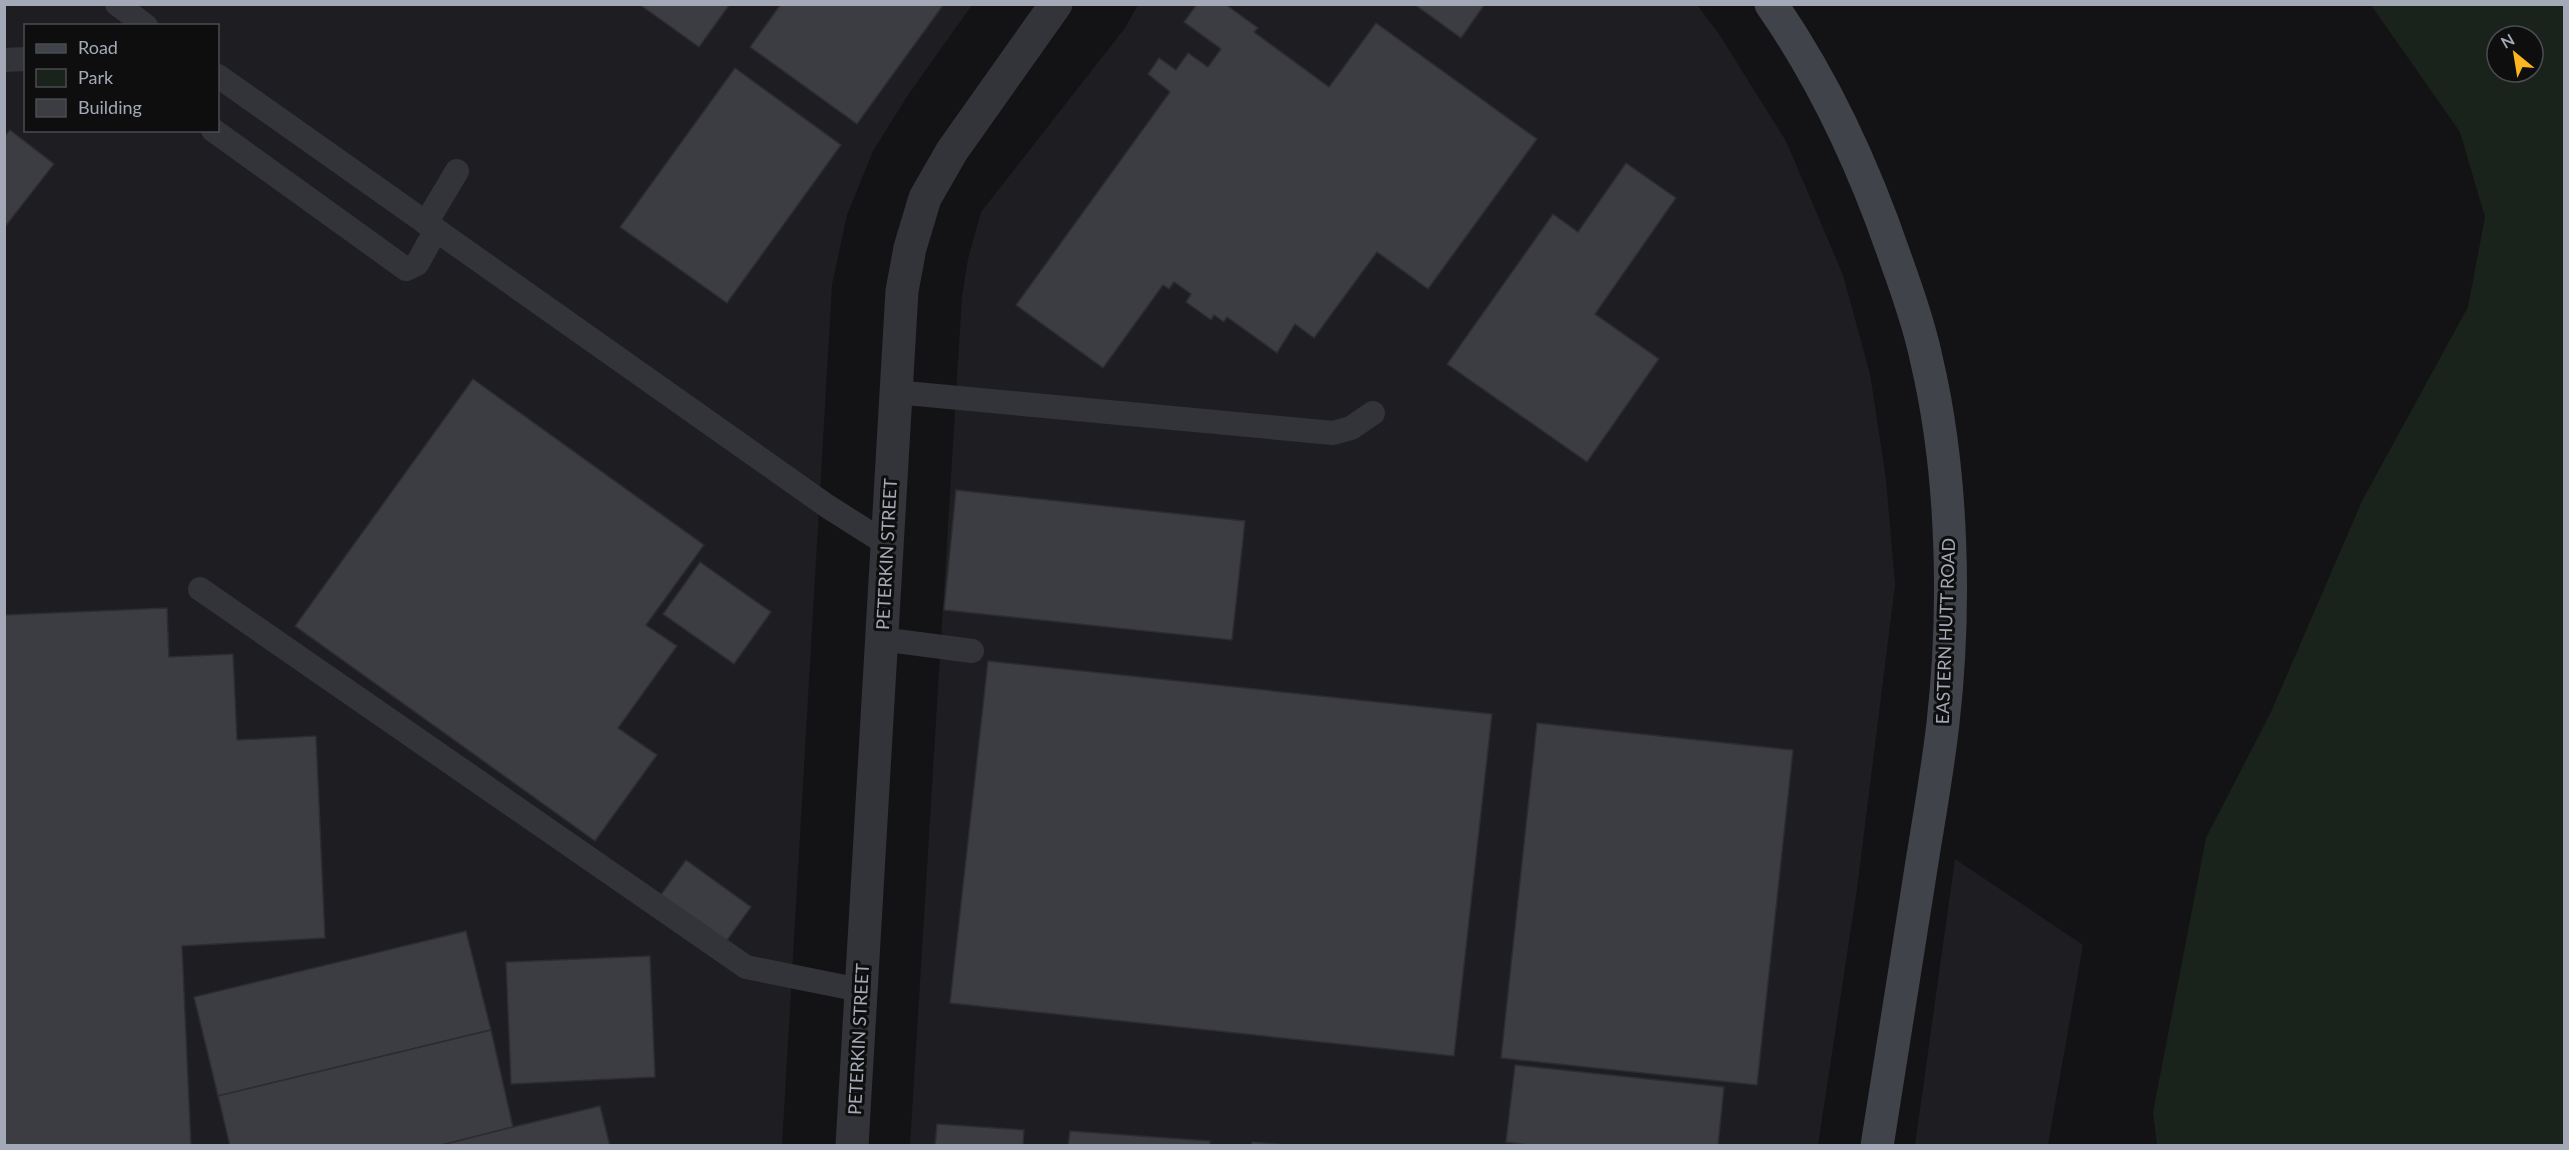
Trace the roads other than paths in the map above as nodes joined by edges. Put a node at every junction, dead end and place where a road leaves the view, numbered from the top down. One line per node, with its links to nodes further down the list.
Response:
1 (117, 4): 4 (lane)
2 (1056, 4): 11 (street, PETERKIN STREET)
3 (1771, 4): 19 (street, EASTERN HUTT ROAD)
4 (143, 24)
5 (24, 59): 6 (lane)
6 (4, 60)
7 (219, 77): 10 (lane)
8 (216, 132): 10 (lane)
9 (457, 171): 10 (lane)
10 (431, 227): 13 (lane)
11 (895, 392): 12 (lane); 13 (street, PETERKIN STREET)
12 (1373, 413)
13 (887, 544): 15 (street, PETERKIN STREET)
14 (200, 589): 17 (lane)
15 (881, 639): 16 (lane); 17 (street, PETERKIN STREET)
16 (972, 651)
17 (860, 990): 18 (street, PETERKIN STREET)
18 (852, 1146)
19 (1877, 1146)

